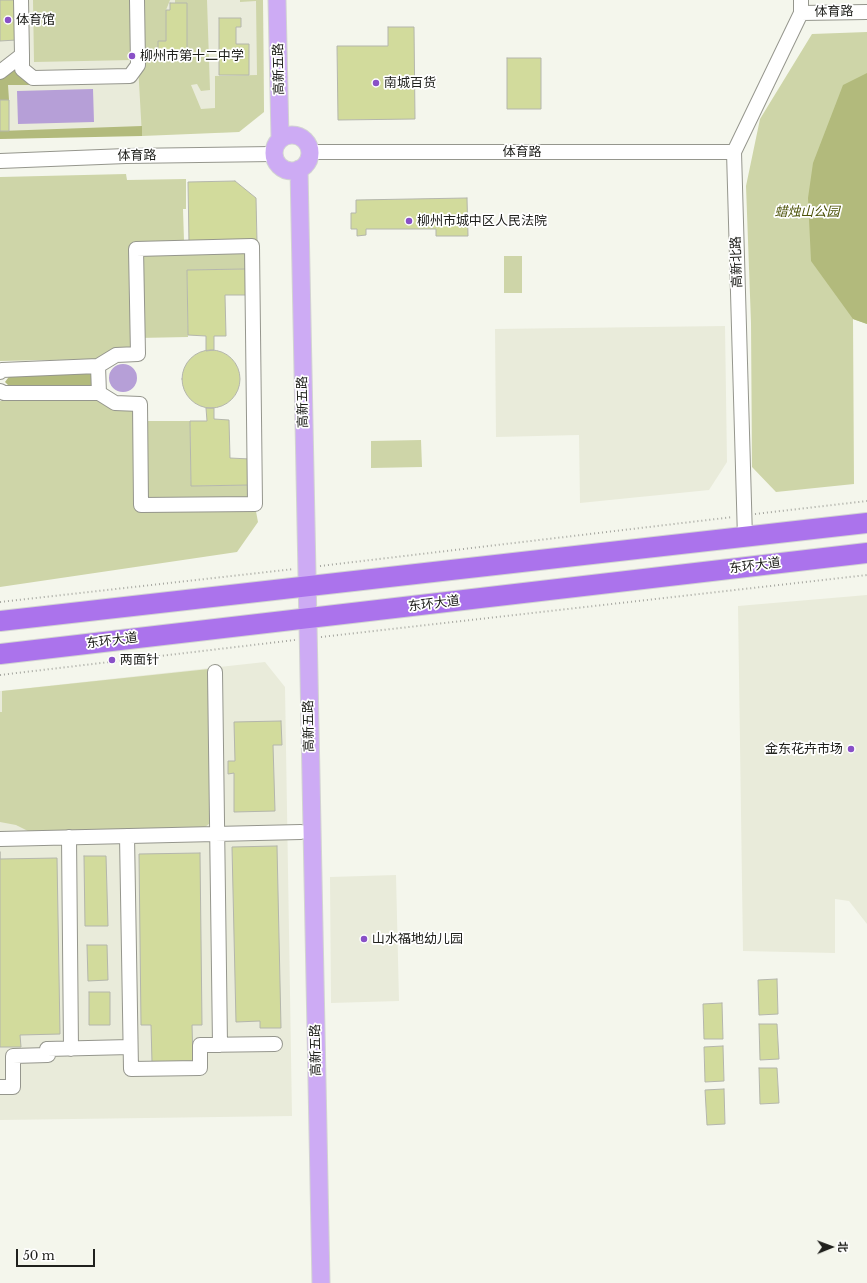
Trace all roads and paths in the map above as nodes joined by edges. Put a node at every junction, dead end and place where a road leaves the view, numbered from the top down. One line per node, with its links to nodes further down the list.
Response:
1 (21, 0): 7 (street)
2 (137, 0): 7 (street)
3 (277, 0): 9 (main road, 高新五路)
4 (289, 0): 9 (main road, 高新五路)
5 (801, 6): 6 (street, 体育路); 11 (street, 高新北路)
6 (867, 12)
7 (22, 55): 8 (street)
8 (0, 72)
9 (282, 142): 10 (main road); 12 (street, 体育路); 13 (main road)
10 (310, 152): 11 (street, 体育路); 13 (main road)
11 (734, 152): 19 (street, 高新北路)
12 (0, 161)
13 (294, 170): 24 (main road, 高新五路)
14 (98, 366): 15 (street); 17 (street); 17 (street)
15 (0, 372)
16 (0, 391): 17 (street)
17 (99, 393)
18 (867, 502): 19 (path)
19 (745, 516): 21 (street, 高新北路); 24 (path)
20 (867, 523): 21 (highway)
21 (745, 538): 24 (highway)
22 (867, 553): 26 (highway, 东环大道)
23 (867, 575): 28 (path)
24 (301, 577): 25 (path); 26 (main road, 高新五路); 27 (highway)
25 (0, 602)
26 (302, 619): 28 (main road, 高新五路); 29 (highway, 东环大道)
27 (0, 621)
28 (302, 639): 31 (path); 32 (main road, 高新五路); 43 (main road, 高新五路)
29 (0, 654)
30 (215, 672): 33 (street)
31 (0, 675)
32 (300, 832): 33 (street); 42 (main road, 高新五路)
33 (217, 834): 34 (street); 38 (street)
34 (127, 836): 35 (street); 39 (street)
35 (69, 837): 36 (street); 40 (street)
36 (0, 839)
37 (275, 1044): 38 (street)
38 (220, 1045): 39 (street)
39 (130, 1047): 40 (street)
40 (71, 1049): 41 (street)
41 (0, 1087)
42 (310, 1283)
43 (321, 1283)

